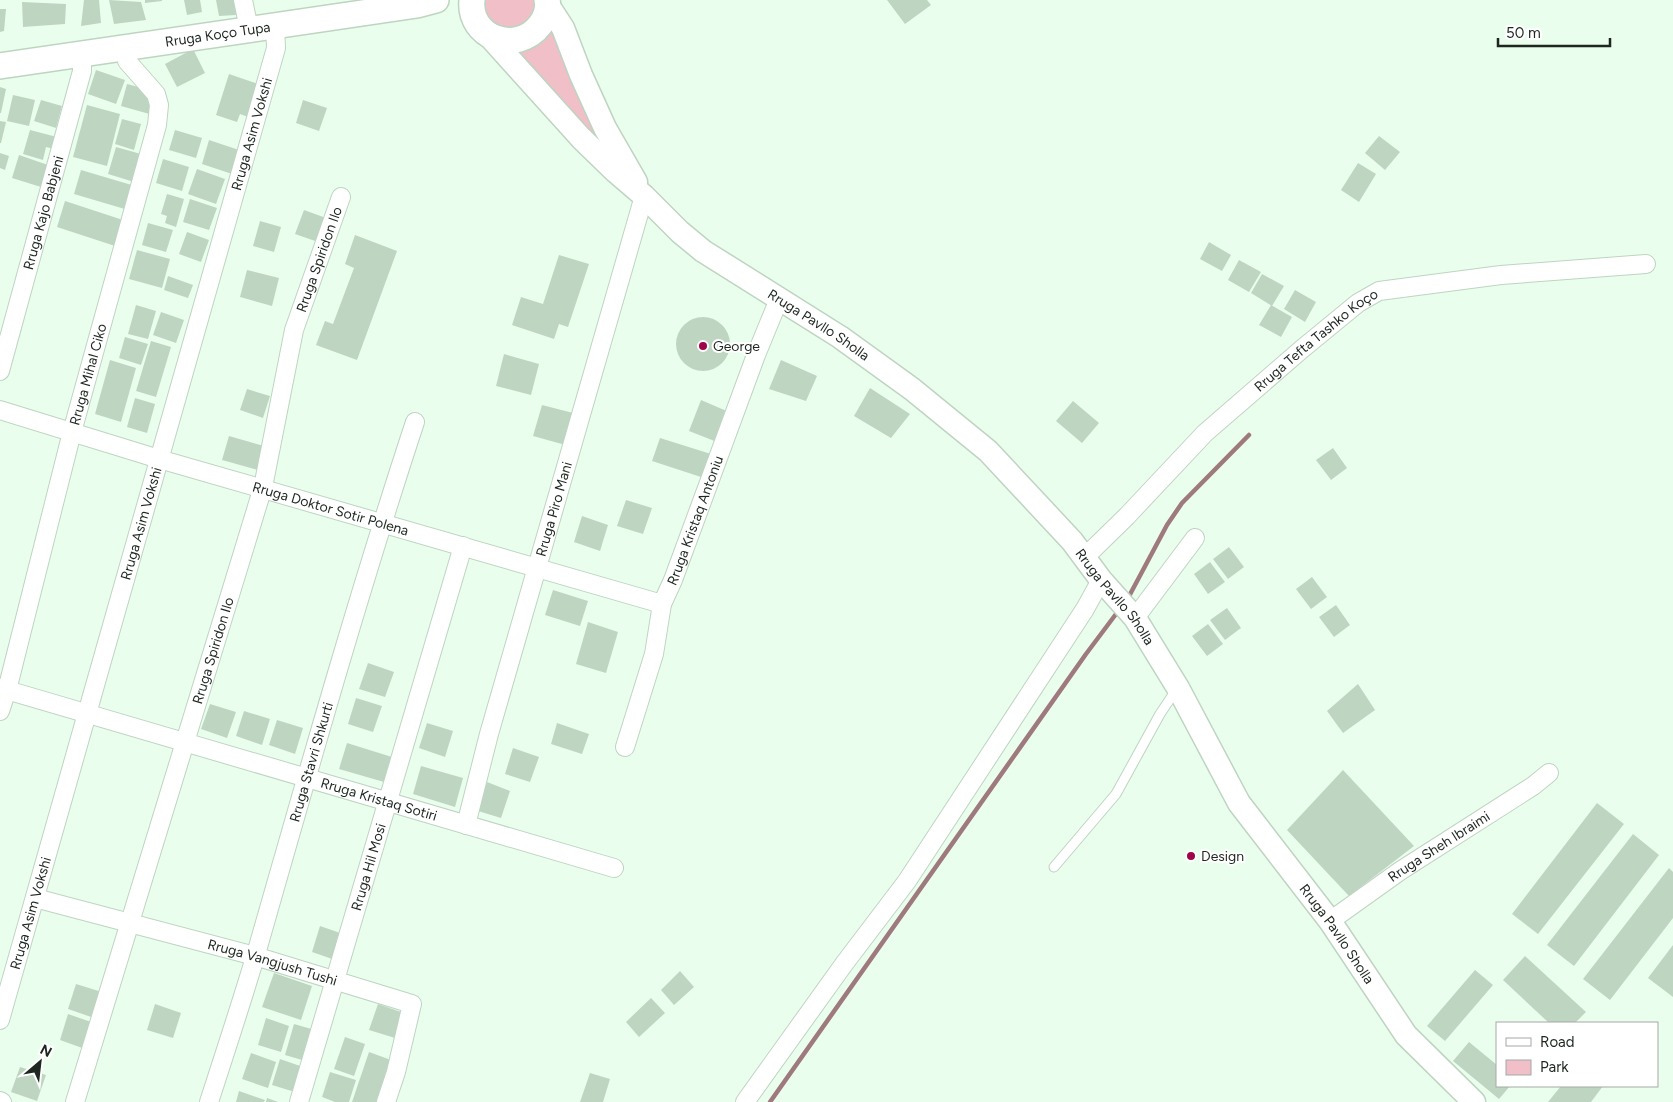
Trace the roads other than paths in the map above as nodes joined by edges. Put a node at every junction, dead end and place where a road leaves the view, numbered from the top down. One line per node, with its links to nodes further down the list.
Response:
1 (243, 0): 6 (street)
2 (435, 0): 4 (main road, Rruga Koço Tupa); 5 (main road, Rruga Koço Tupa)
3 (548, 2): 4 (main road, Rruga Koço Tupa); 10 (street, Rruga Pavllo Sholla)
4 (479, 18): 10 (street, Rruga Pavllo Sholla)
5 (275, 25): 6 (main road, Rruga Koço Tupa); 18 (street, Rruga Asim Vokshi)
6 (249, 29): 7 (main road, Rruga Koço Tupa)
7 (124, 47): 8 (main road, Rruga Koço Tupa); 17 (street, Rruga Mihal Ciko)
8 (82, 53): 9 (main road, Rruga Koço Tupa); 14 (street, Rruga Kajo Babjeni)
9 (0, 66)
10 (644, 196): 13 (street, Rruga Pavllo Sholla); 24 (street, Rruga Piro Mani)
11 (341, 197): 19 (street, Rruga Spiridon Ilo)
12 (1646, 264): 23 (street, Rruga Tefta Tashko Koço)
13 (779, 298): 23 (street, Rruga Pavllo Sholla); 26 (street, Rruga Kristaq Antoniu)
14 (0, 371)
15 (0, 410): 17 (street, Rruga Doktor Sotir Polena)
16 (414, 422): 20 (street, Rruga Stavri Shkurti)
17 (72, 432): 18 (street, Rruga Doktor Sotir Polena); 29 (street, Rruga Mihal Ciko)
18 (159, 459): 19 (street, Rruga Doktor Sotir Polena); 31 (street, Rruga Asim Vokshi)
19 (263, 487): 20 (street, Rruga Doktor Sotir Polena); 32 (street, Rruga Spiridon Ilo)
20 (382, 522): 22 (street, Rruga Doktor Sotir Polena); 35 (street, Rruga Stavri Shkurti)
21 (1195, 538): 27 (street)
22 (463, 546): 24 (street, Rruga Doktor Sotir Polena); 36 (street, Rruga Hil Mosi)
23 (1084, 558): 25 (street, Rruga Pavllo Sholla)
24 (538, 568): 26 (street, Rruga Doktor Sotir Polena); 37 (street, Rruga Piro Mani)
25 (1107, 587): 27 (street, Rruga Pavllo Sholla); 50 (street)
26 (662, 604): 33 (street, Rruga Kristaq Antoniu)
27 (1135, 618): 28 (street, Rruga Pavllo Sholla)
28 (1178, 688): 38 (lane); 42 (street, Rruga Pavllo Sholla)
29 (4, 689): 30 (street, Rruga Mihal Ciko); 31 (street, Rruga Kristaq Sotiri)
30 (0, 711)
31 (88, 714): 32 (street, Rruga Kristaq Sotiri); 40 (street, Rruga Asim Vokshi)
32 (185, 742): 35 (street, Rruga Kristaq Sotiri); 41 (street, Rruga Spiridon Ilo)
33 (625, 747)
34 (1548, 773): 42 (street, Rruga Sheh Ibraimi)
35 (305, 778): 36 (street, Rruga Kristaq Sotiri); 43 (street, Rruga Stavri Shkurti)
36 (388, 802): 37 (street, Rruga Kristaq Sotiri); 44 (street, Rruga Hil Mosi)
37 (466, 825): 39 (street, Rruga Kristaq Sotiri)
38 (1054, 867)
39 (614, 868)
40 (35, 898): 41 (street, Rruga Vangjush Tushi); 45 (street, Rruga Asim Vokshi)
41 (129, 922): 43 (street, Rruga Vangjush Tushi); 46 (street, Rruga Spiridon Ilo)
42 (1330, 922): 51 (street, Rruga Pavllo Sholla)
43 (255, 956): 44 (street, Rruga Vangjush Tushi); 47 (street, Rruga Stavri Shkurti)
44 (336, 980): 48 (street, Rruga Hil Mosi); 49 (street, Rruga Vangjush Tushi)
45 (0, 1020)
46 (75, 1102)
47 (209, 1102)
48 (300, 1102)
49 (386, 1102)
50 (745, 1102)
51 (1474, 1102)

